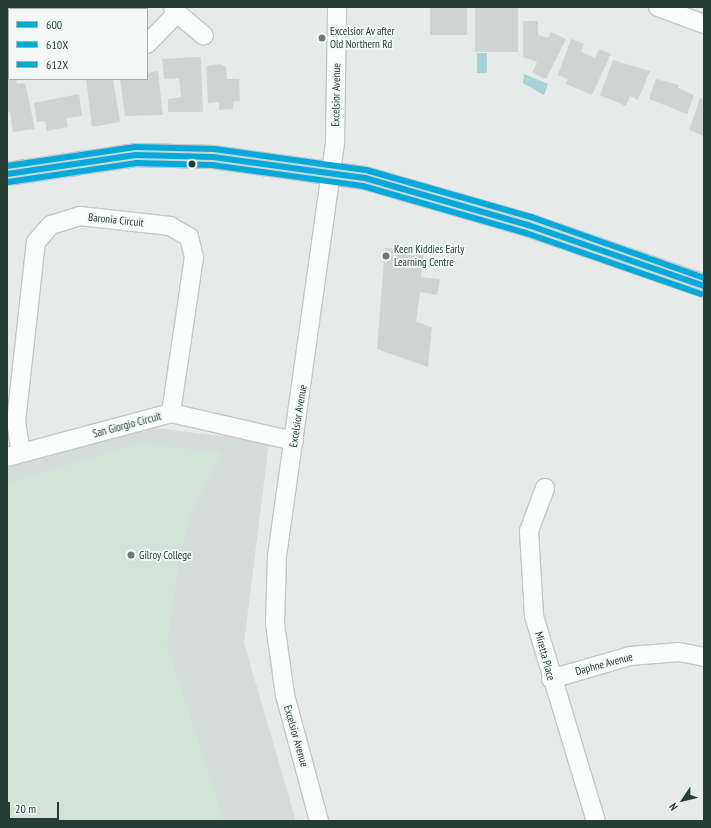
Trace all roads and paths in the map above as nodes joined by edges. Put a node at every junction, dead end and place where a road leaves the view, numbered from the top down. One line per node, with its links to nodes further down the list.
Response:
1 (337, 7): 7 (street, Excelsior Avenue)
2 (658, 7): 4 (street)
3 (175, 10): 5 (street); 6 (street)
4 (704, 24)
5 (204, 36)
6 (148, 43)
7 (331, 173): 8 (main road); 9 (main road); 11 (street, Excelsior Avenue)
8 (7, 174)
9 (704, 286)
10 (171, 413): 11 (street, San Giorgio Circuit); 12 (street, San Giorgio Circuit); 12 (street, Baronia Circuit)
11 (294, 441): 16 (street, Excelsior Avenue)
12 (14, 455)
13 (545, 488): 15 (street, Miretta Place)
14 (704, 657): 15 (street, Daphne Avenue)
15 (551, 679): 17 (street, Miretta Place)
16 (319, 821)
17 (596, 821)

